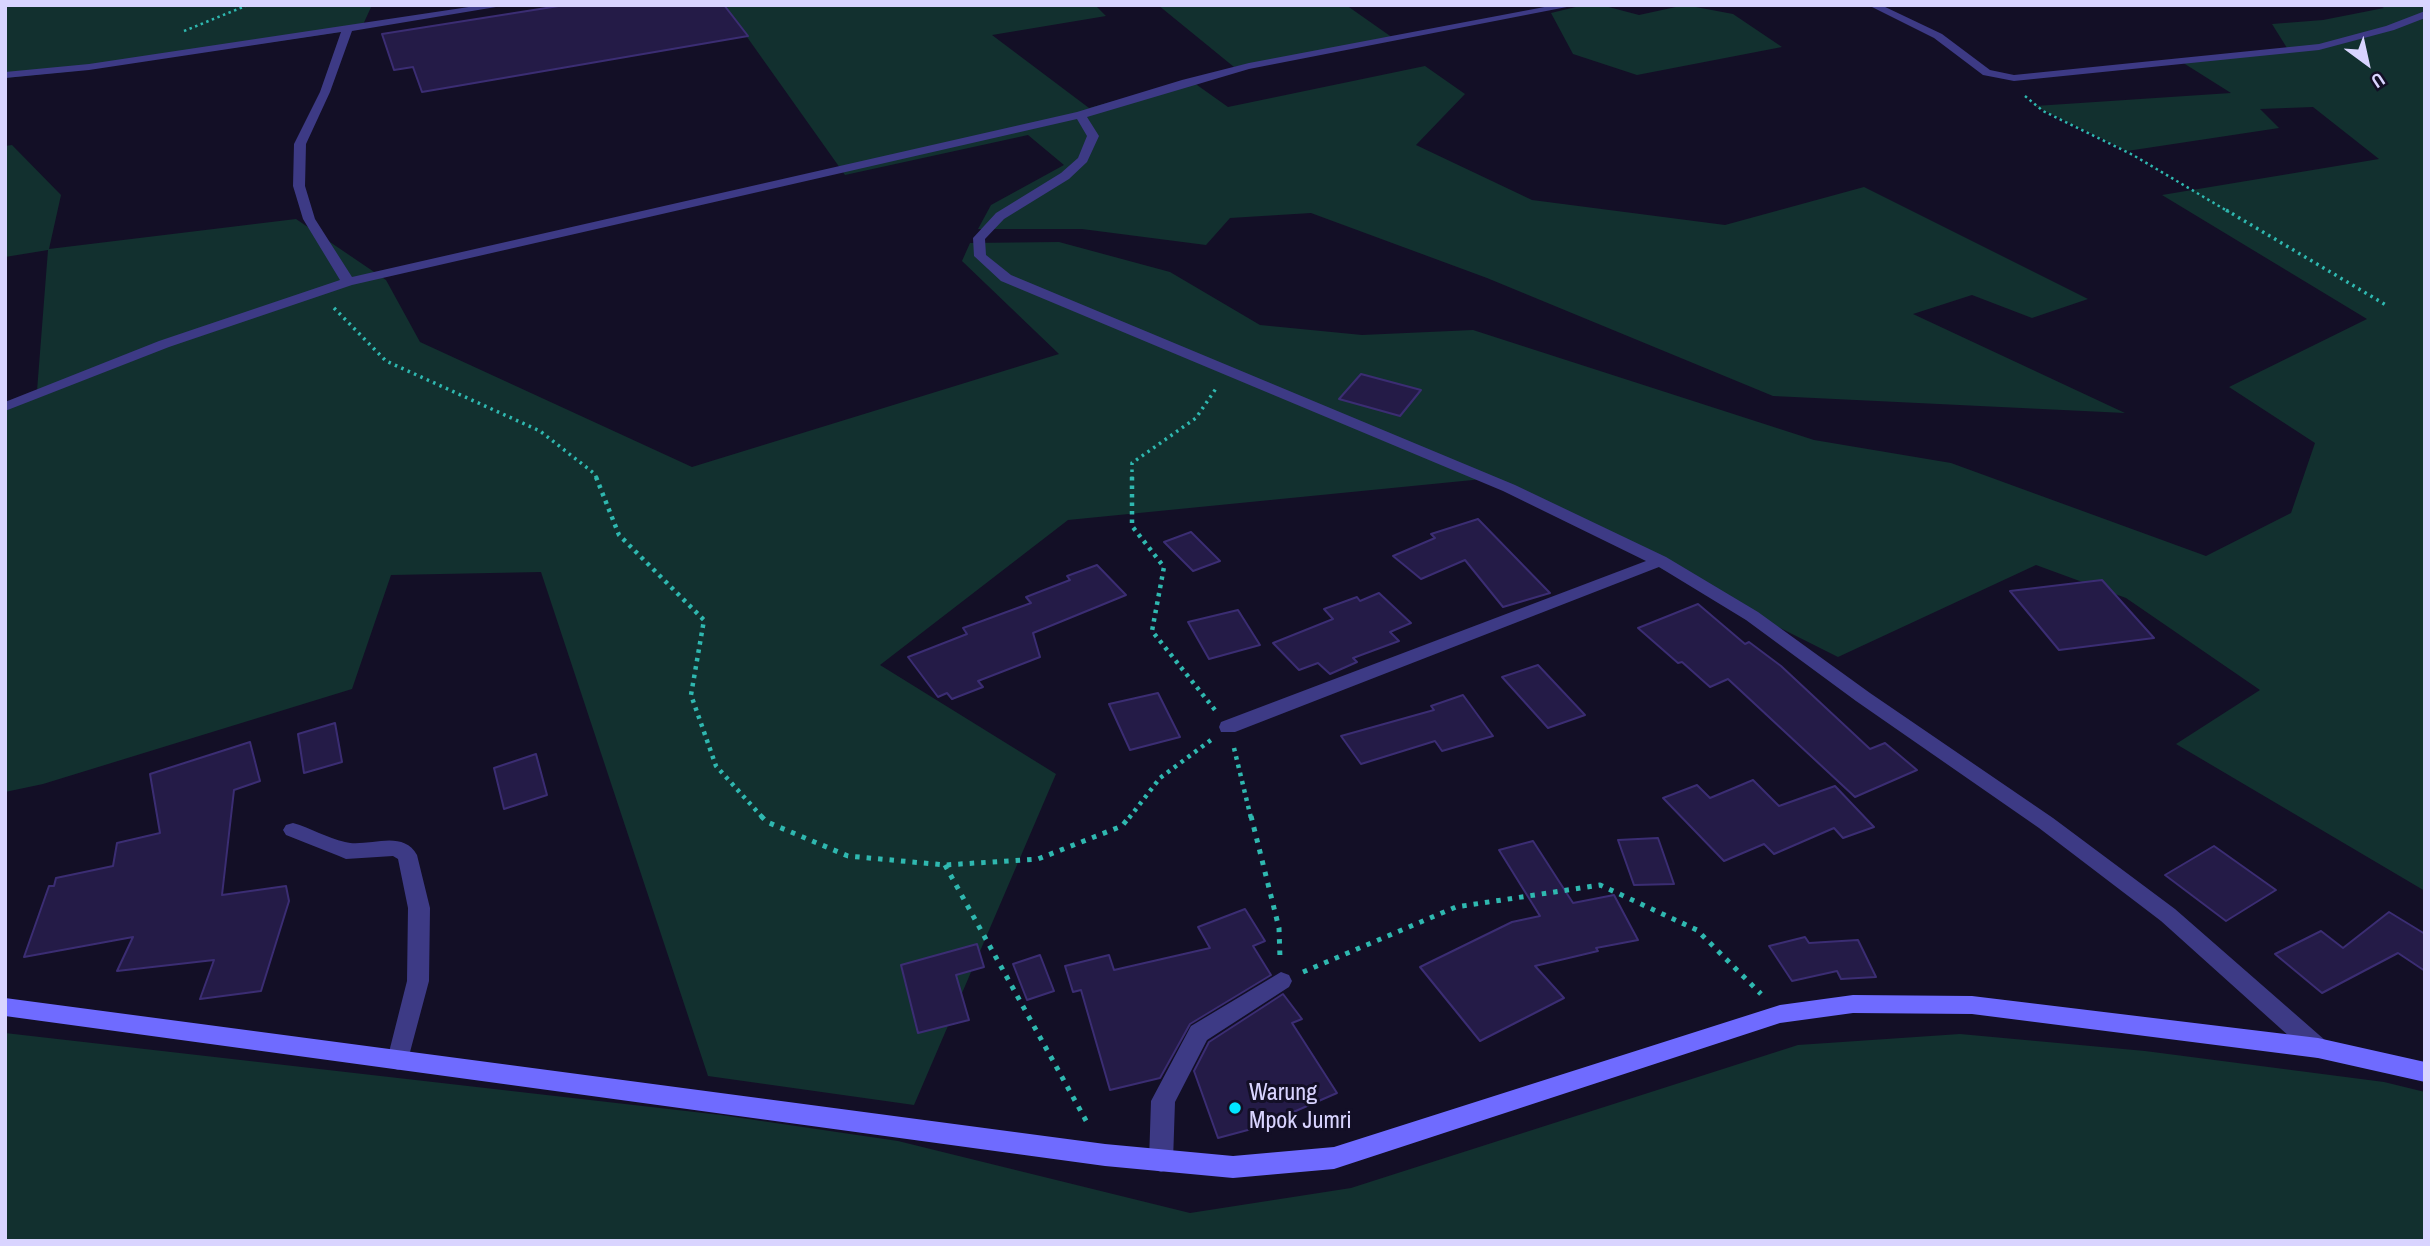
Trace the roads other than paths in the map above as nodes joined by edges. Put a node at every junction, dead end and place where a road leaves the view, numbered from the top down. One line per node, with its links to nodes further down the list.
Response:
1 (503, 5): 5 (street)
2 (1572, 5): 7 (street)
3 (1873, 5): 4 (street)
4 (2425, 14)
5 (347, 30): 6 (street); 8 (street)
6 (5, 75)
7 (1080, 115): 8 (street); 10 (street)
8 (348, 282): 9 (street)
9 (5, 407)
10 (1660, 561): 11 (street); 15 (street)
11 (1228, 727)
12 (293, 830): 16 (street)
13 (1281, 981): 18 (street)
14 (5, 1007): 16 (street)
15 (2318, 1048): 17 (street); 18 (street)
16 (398, 1060): 18 (street)
17 (2425, 1072)
18 (1161, 1161)

